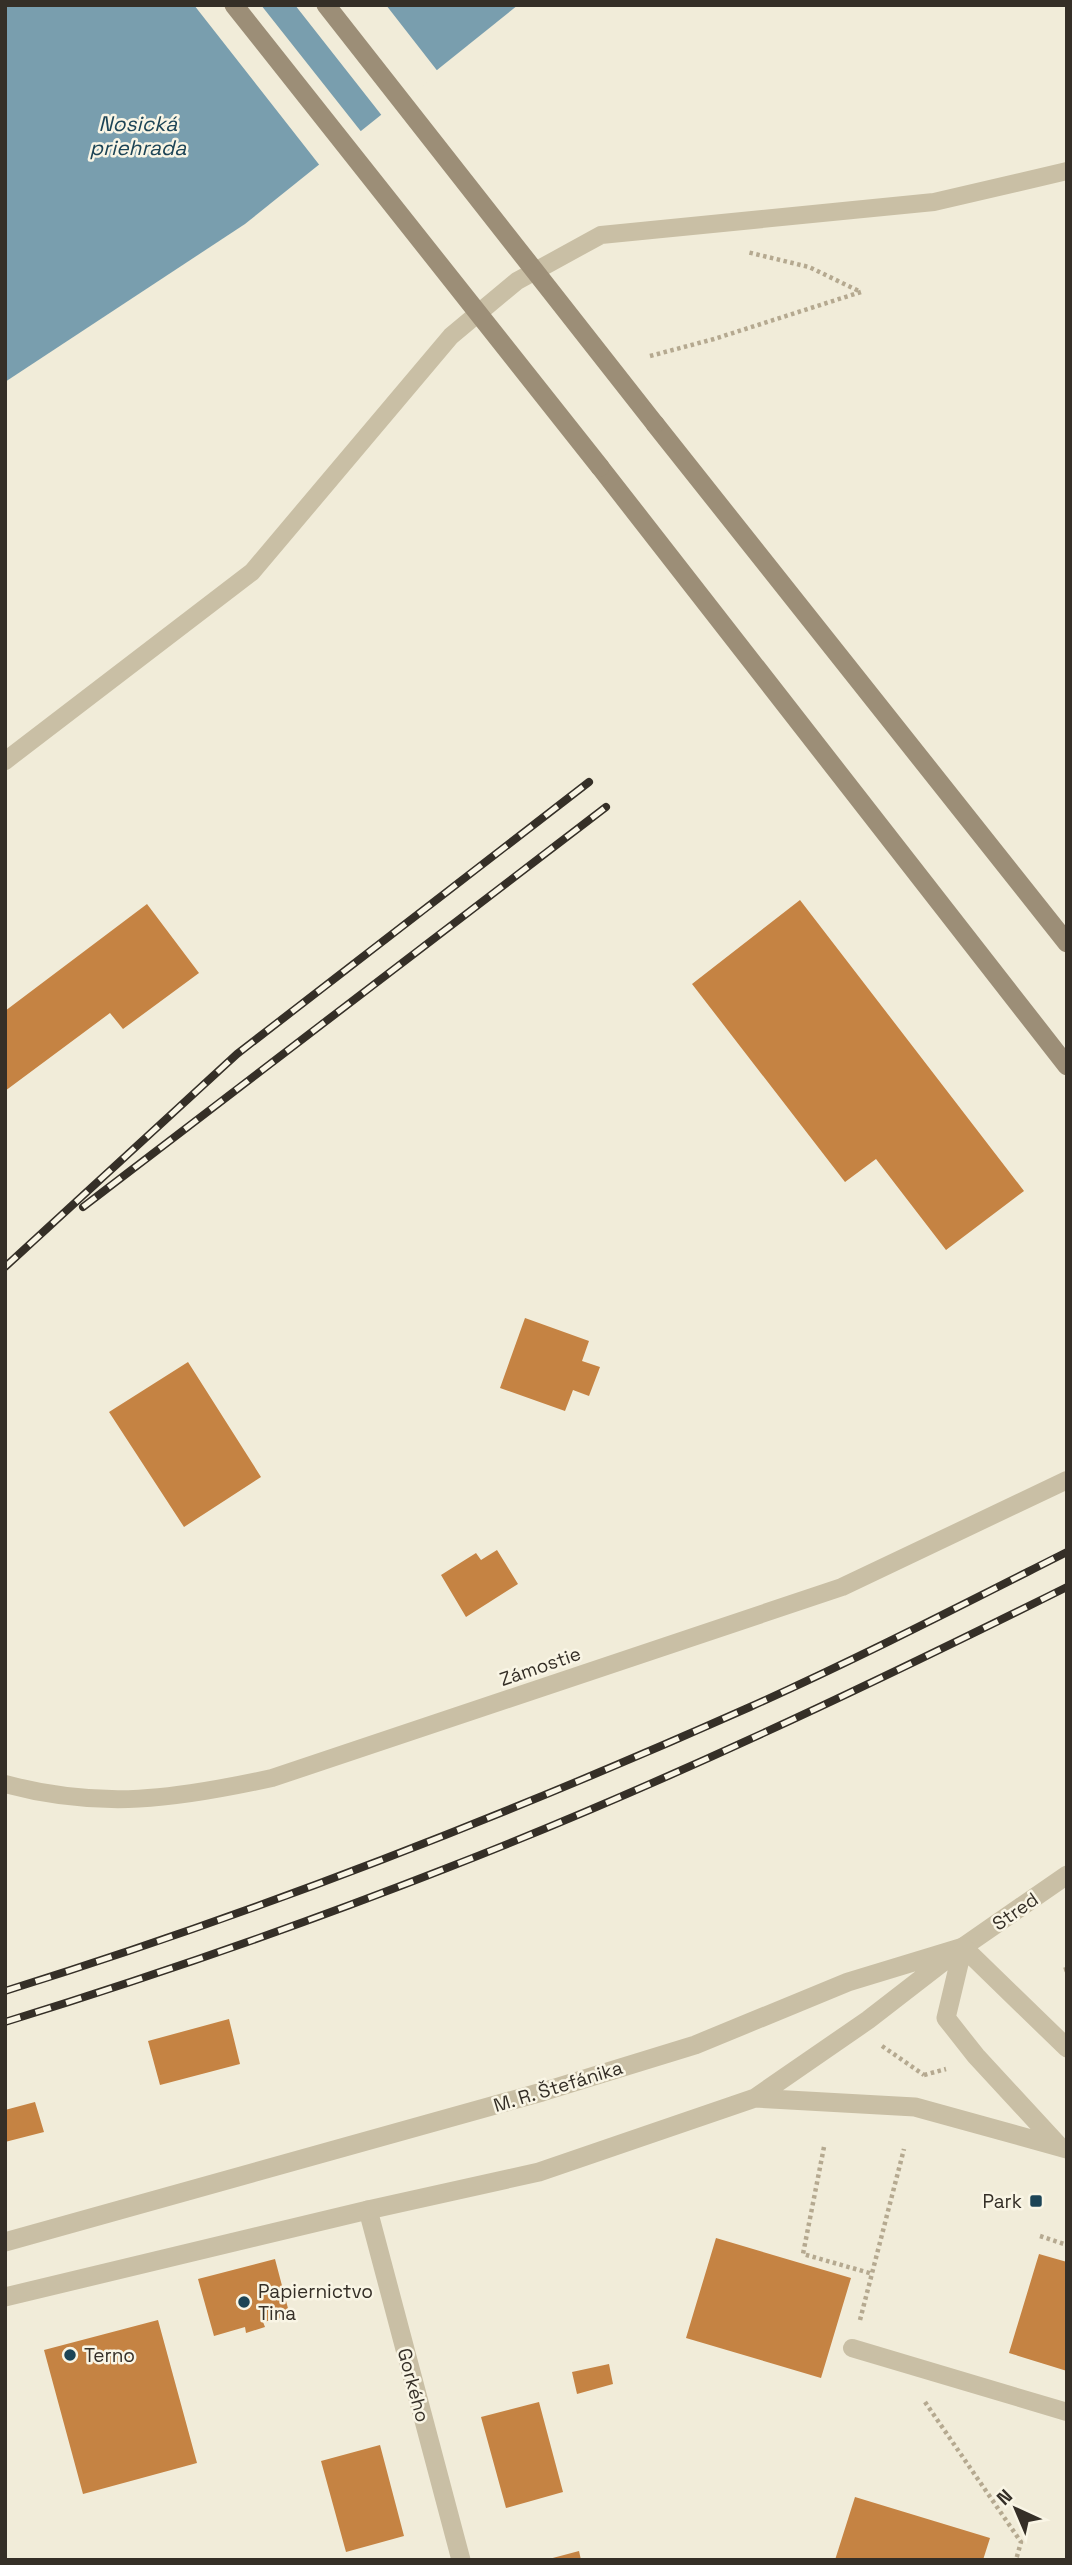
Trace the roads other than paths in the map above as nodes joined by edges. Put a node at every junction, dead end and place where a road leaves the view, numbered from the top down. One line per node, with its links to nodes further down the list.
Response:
1 (234, 5): 6 (main road, bridge)
2 (326, 5): 5 (main road, bridge)
3 (1067, 172): 4 (lane)
4 (5, 761)
5 (1067, 943)
6 (1067, 1066)
7 (1067, 1480): 8 (lane, Zámostie)
8 (5, 1784)
9 (1067, 1875): 10 (street, Stred)
10 (963, 1947): 11 (street); 12 (street); 13 (street); 15 (street, M. R. Štefánika)
11 (1067, 2048)
12 (755, 2098): 13 (street); 14 (street)
13 (1064, 2148)
14 (368, 2210): 16 (street); 19 (street, Gorkého)
15 (5, 2242)
16 (5, 2298)
17 (852, 2348): 18 (lane)
18 (1067, 2412)
19 (461, 2560)

